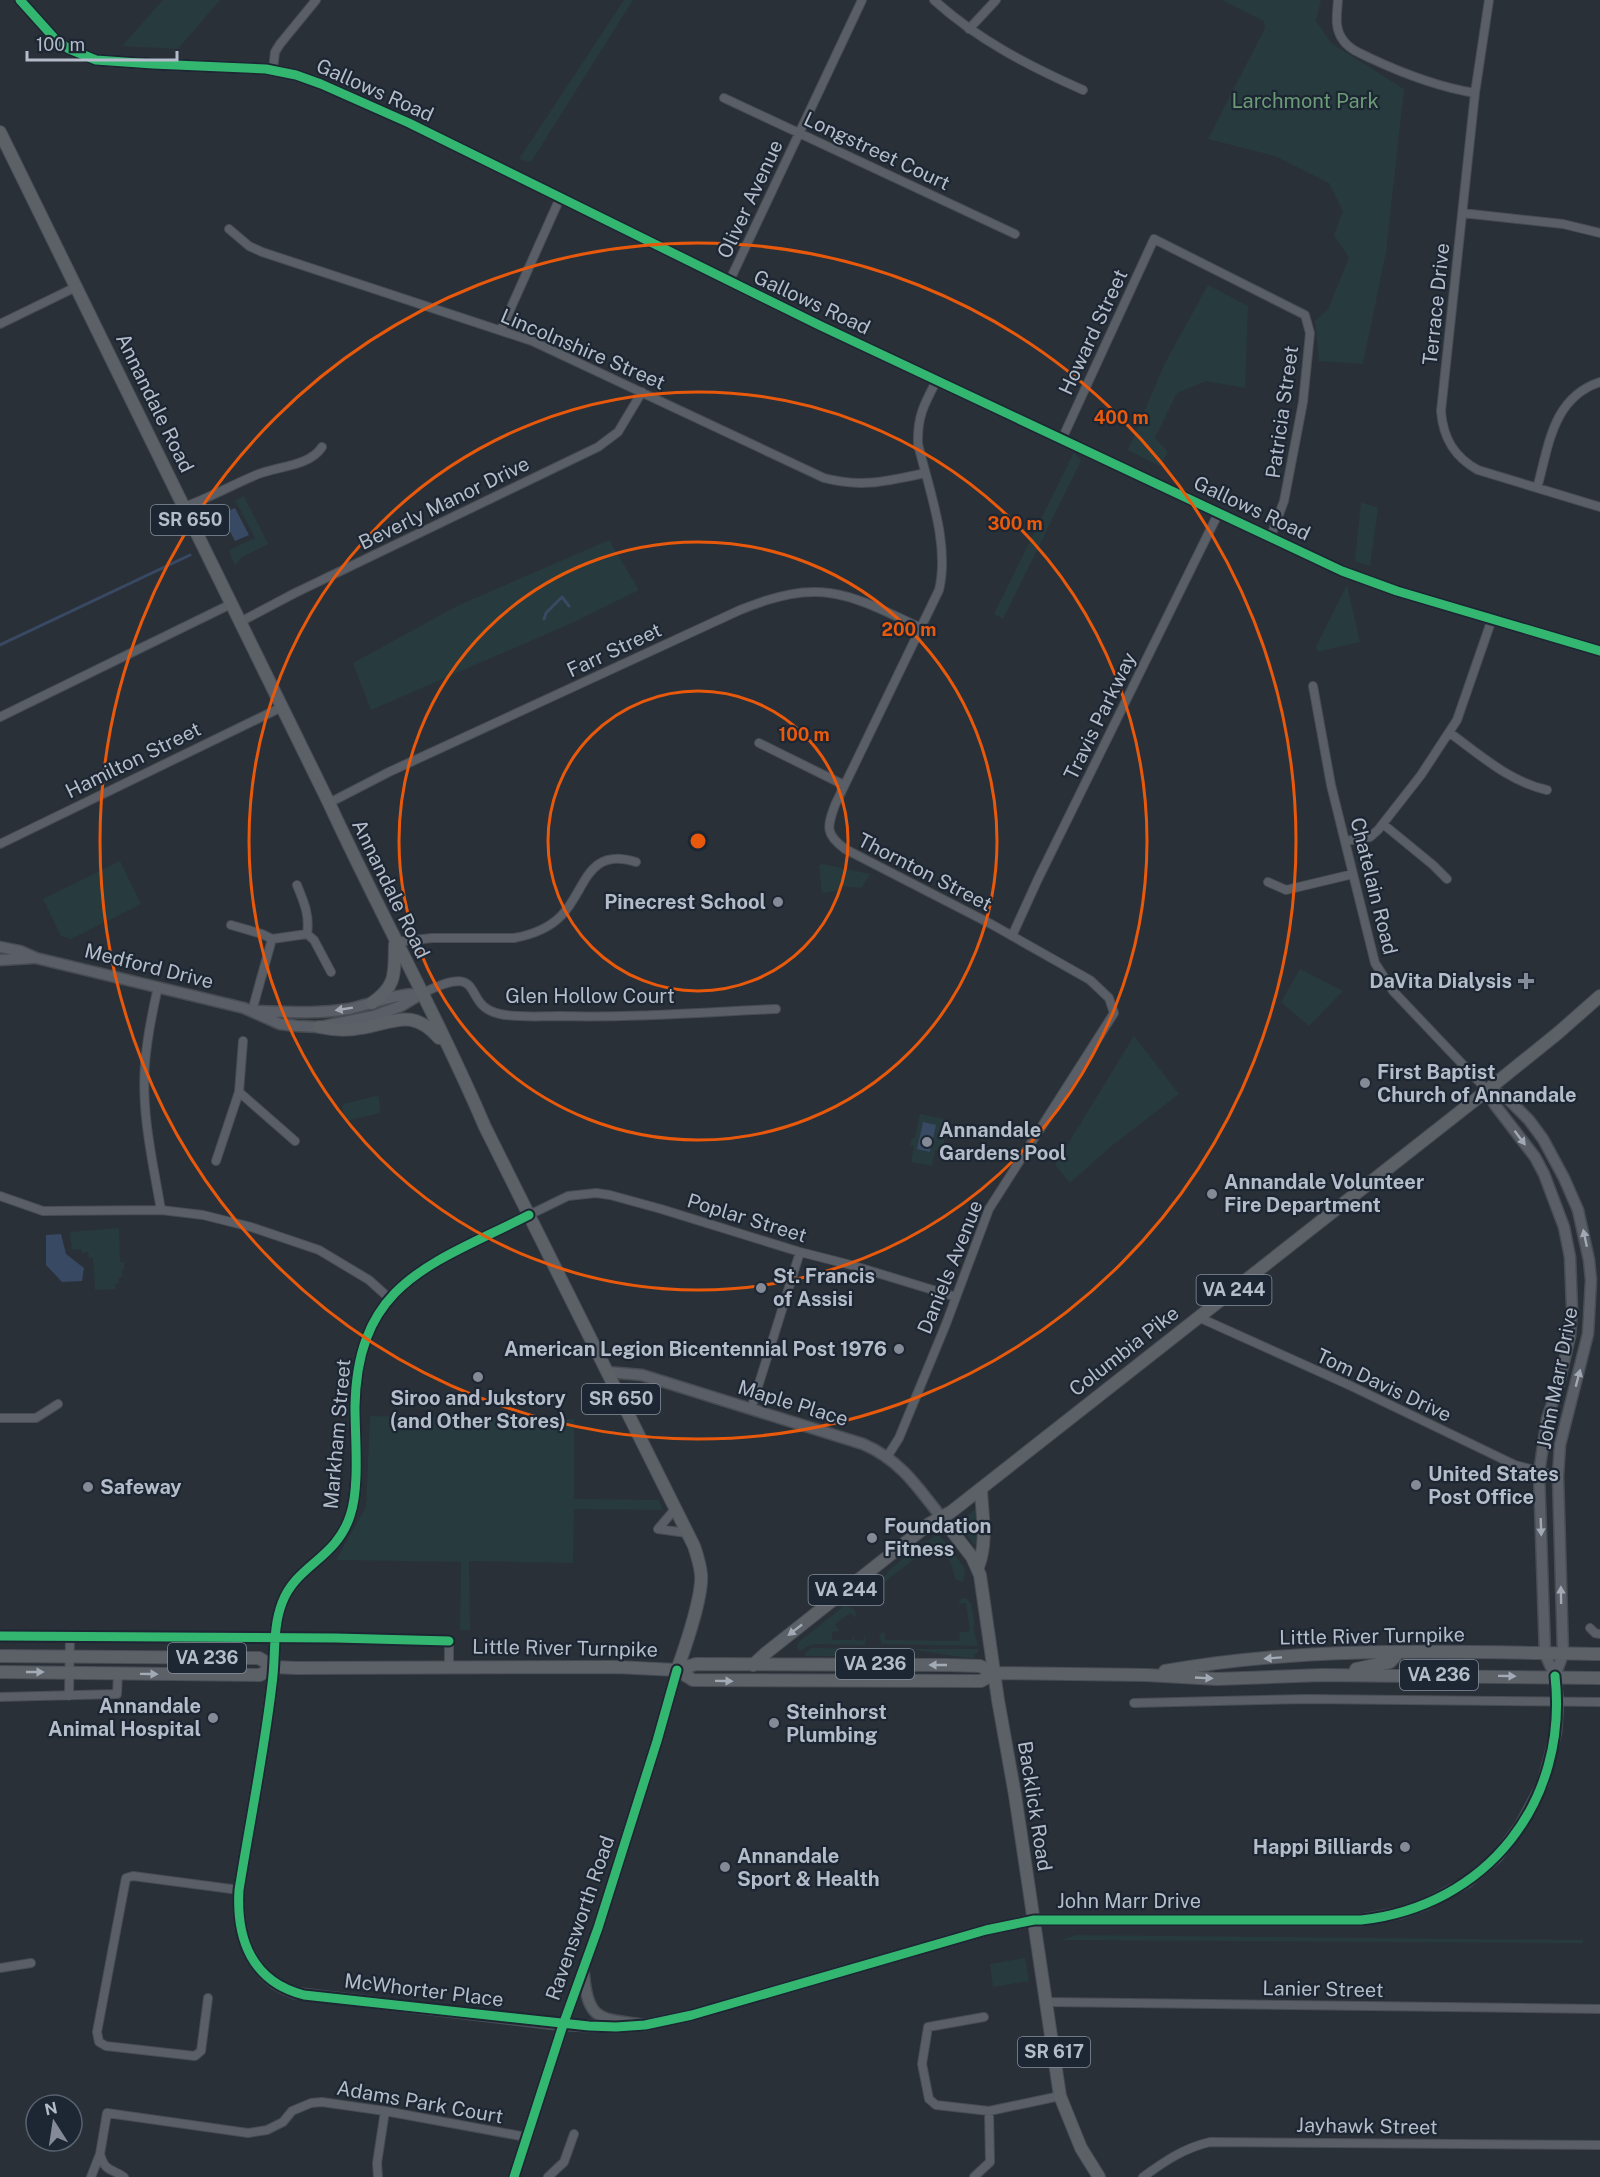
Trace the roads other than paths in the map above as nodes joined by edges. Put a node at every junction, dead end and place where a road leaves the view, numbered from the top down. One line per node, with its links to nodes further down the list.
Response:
1 (20, 0): 9 (main road, Gallows Road)
2 (316, 0): 9 (street)
3 (861, 0): 14 (street, Oliver Avenue)
4 (934, 0): 8 (street)
5 (996, 0): 8 (street)
6 (1338, 0): 11 (street)
7 (1489, 0): 11 (street, Terrace Drive)
8 (969, 29): 10 (street)
9 (273, 70): 15 (main road, Gallows Road)
10 (1083, 90)
11 (1475, 93): 16 (street, Terrace Drive)
12 (724, 98): 14 (street, Longstreet Court)
13 (0, 132): 22 (main road, Annandale Road / SR 650)
14 (799, 133): 19 (street, Longstreet Court); 21 (street, Oliver Avenue)
15 (560, 198): 21 (main road, Gallows Road); 24 (street)
16 (1462, 213): 18 (street); 31 (street, Terrace Drive)
17 (229, 229): 24 (street, Lincolnshire Street)
18 (1600, 233)
19 (1015, 234)
20 (1154, 239): 28 (street, Howard Street); 35 (street, Patricia Street)
21 (729, 282): 25 (main road, Gallows Road)
22 (76, 287): 23 (street); 32 (main road, Annandale Road / SR 650)
23 (0, 324)
24 (501, 330): 27 (street, Lincolnshire Street)
25 (937, 380): 28 (main road, Gallows Road); 30 (street, Thornton Street)
26 (1600, 382): 31 (street)
27 (642, 392): 30 (street, Lincolnshire Street); 38 (street, Beverly Manor Drive)
28 (1062, 439): 34 (main road, Gallows Road)
29 (322, 447): 32 (street)
30 (925, 473): 39 (street, Thornton Street)
31 (1537, 488): 33 (street, Terrace Drive)
32 (184, 507): 36 (main road, Annandale Road / SR 650)
33 (1600, 507)
34 (1219, 513): 35 (main road, Gallows Road); 59 (street, Travis Parkway)
35 (1271, 537): 37 (main road, Gallows Road)
36 (231, 604): 38 (main road, Annandale Road / SR 650); 43 (street)
37 (1492, 620): 40 (main road, Gallows Road); 44 (street)
38 (240, 622): 42 (main road, Annandale Road / SR 650)
39 (921, 628): 46 (street, Thornton Street); 48 (street, Farr Street)
40 (1600, 651)
41 (1313, 686): 50 (street, Chatelain Road)
42 (282, 707): 48 (main road, Annandale Road / SR 650); 51 (street, Hamilton Street)
43 (0, 717)
44 (1450, 733): 47 (street); 49 (street)
45 (759, 743): 46 (street)
46 (844, 785): 59 (street, Thornton Street)
47 (1547, 790)
48 (328, 803): 61 (main road, Annandale Road / SR 650)
49 (1383, 824): 50 (street); 54 (street)
50 (1346, 841): 53 (street, Chatelain Road)
51 (0, 844)
52 (636, 862): 61 (street)
53 (1353, 874): 55 (street); 76 (street, Chatelain Road)
54 (1447, 879)
55 (1268, 882)
56 (297, 885): 58 (street)
57 (231, 925): 60 (street)
58 (307, 934): 60 (street); 65 (street)
59 (1012, 936): 70 (street, Thornton Street)
60 (272, 939): 72 (street)
61 (396, 942): 67 (main road, Annandale Road / SR 650); 69 (main road)
62 (0, 947): 63 (street, Medford Drive)
63 (36, 958): 64 (street, Medford Drive); 66 (street, Medford Drive)
64 (0, 960)
65 (331, 972)
66 (158, 987): 72 (street, Medford Drive); 81 (street)
67 (421, 994): 69 (street, Medford Drive); 71 (street, Glen Hollow Court); 73 (street, Medford Drive); 75 (main road, Annandale Road / SR 650)
68 (1600, 996): 76 (main road, Columbia Pike / VA 244)
69 (372, 1003): 72 (street, Medford Drive, one-way to 72)
70 (1113, 1005): 85 (street, Daniels Avenue)
71 (776, 1009)
72 (252, 1011): 73 (street, Medford Drive)
73 (319, 1027): 75 (main road)
74 (243, 1041): 77 (street)
75 (452, 1054): 82 (main road, Annandale Road / SR 650)
76 (1486, 1090): 86 (main road, Columbia Pike / VA 244); 92 (street, John Marr Drive, one-way to 92); 93 (street, John Marr Drive, one-way to 76)
77 (239, 1092): 78 (street); 79 (street)
78 (295, 1140)
79 (216, 1161)
80 (0, 1196): 81 (street)
81 (161, 1210): 84 (street)
82 (529, 1215): 83 (street, Poplar Street); 84 (street, Markham Street); 87 (main road, Annandale Road / SR 650)
83 (800, 1252): 85 (street, Poplar Street); 89 (street)
84 (389, 1298): 103 (street, Markham Street)
85 (956, 1298): 91 (street, Daniels Avenue)
86 (1198, 1317): 92 (street, Tom Davis Drive); 94 (main road, Columbia Pike / VA 244)
87 (608, 1372): 89 (street, Maple Place); 95 (main road, Annandale Road / SR 650)
88 (58, 1404): 90 (street)
89 (751, 1408): 91 (street, Maple Place)
90 (0, 1418)
91 (887, 1456): 96 (street, Maple Place)
92 (1539, 1473): 93 (street, Tom Davis Drive); 105 (street, John Marr Drive, one-way to 105)
93 (1558, 1476): 106 (street, John Marr Drive, one-way to 93)
94 (981, 1489): 96 (main road, Columbia Pike / VA 244); 98 (main road)
95 (675, 1509): 97 (main road, Annandale Road / SR 650); 97 (street)
96 (941, 1517): 98 (main road, Backlick Road / SR 617); 110 (main road, Columbia Pike / VA 244, one-way to 110)
97 (687, 1533): 113 (main road, Annandale Road / SR 650)
98 (978, 1567): 117 (main road, Backlick Road / SR 617)
99 (1590, 1628): 100 (street)
100 (1600, 1634)
101 (70, 1635): 102 (street); 103 (street); 109 (street)
102 (0, 1636)
103 (276, 1637): 111 (street, Markham Street); 112 (street)
104 (1399, 1653): 105 (main road, Little River Turnpike / VA 236); 118 (main road, Little River Turnpike / VA 236, one-way to 118); 119 (main road)
105 (1545, 1654): 106 (main road, Little River Turnpike / VA 236); 120 (street, John Marr Drive)
106 (1563, 1654): 107 (main road, Little River Turnpike / VA 236); 120 (street, John Marr Drive)
107 (1600, 1654)
108 (0, 1656): 109 (main road, Little River Turnpike / VA 236)
109 (69, 1656): 111 (main road, Little River Turnpike / VA 236); 115 (street)
110 (753, 1665): 113 (main road, Little River Turnpike / VA 236); 117 (main road, Little River Turnpike / VA 236, one-way to 110)
111 (274, 1667): 112 (main road, Little River Turnpike / VA 236); 116 (main road, Little River Turnpike / VA 236, one-way to 111); 127 (street, Markham Street)
112 (449, 1667): 113 (main road, Little River Turnpike / VA 236)
113 (677, 1670): 117 (main road, Little River Turnpike / VA 236, one-way to 117); 131 (main road, Ravensworth Road)
114 (0, 1672): 115 (main road, Little River Turnpike / VA 236, one-way to 115)
115 (69, 1672): 116 (main road, Little River Turnpike / VA 236); 122 (street)
116 (118, 1673): 122 (street)
117 (994, 1673): 118 (main road, Little River Turnpike / VA 236); 128 (main road, Backlick Road / SR 617)
118 (1146, 1675): 119 (main road, Little River Turnpike / VA 236, one-way to 119)
119 (1322, 1675): 120 (main road, Little River Turnpike / VA 236, one-way to 120)
120 (1556, 1677): 121 (main road, Little River Turnpike / VA 236); 124 (street, John Marr Drive)
121 (1600, 1678)
122 (69, 1696): 123 (street)
123 (0, 1697)
124 (1558, 1702): 125 (street); 126 (street); 128 (street, John Marr Drive)
125 (1600, 1702)
126 (1134, 1703)
127 (239, 1890): 132 (street, Markham Street); 133 (street)
128 (1034, 1920): 134 (main road, Backlick Road / SR 617); 138 (street, John Marr Drive)
129 (31, 1963): 130 (street)
130 (0, 1968)
131 (583, 1970): 137 (main road, Ravensworth Road); 138 (main road)
132 (282, 1987): 137 (street, McWhorter Place)
133 (208, 1998)
134 (1046, 2002): 135 (street, Lanier Street); 139 (main road, Backlick Road / SR 617)
135 (1600, 2009)
136 (984, 2017): 141 (street)
137 (564, 2025): 138 (street, John Marr Drive); 143 (main road, Ravensworth Road)
138 (645, 2025)
139 (1060, 2096): 141 (street); 152 (main road, Backlick Road / SR 617)
140 (385, 2110): 143 (street, Adams Park Court); 145 (street, Adams Park Court); 148 (street)
141 (989, 2111): 151 (street)
142 (574, 2134): 150 (street)
143 (526, 2137): 149 (main road, Ravensworth Road)
144 (1600, 2145): 153 (street, Jayhawk Street)
145 (100, 2154): 146 (street, Adams Park Court); 147 (street)
146 (91, 2177)
147 (124, 2177)
148 (378, 2177)
149 (514, 2177)
150 (548, 2177)
151 (974, 2177)
152 (1098, 2177)
153 (1143, 2177)

